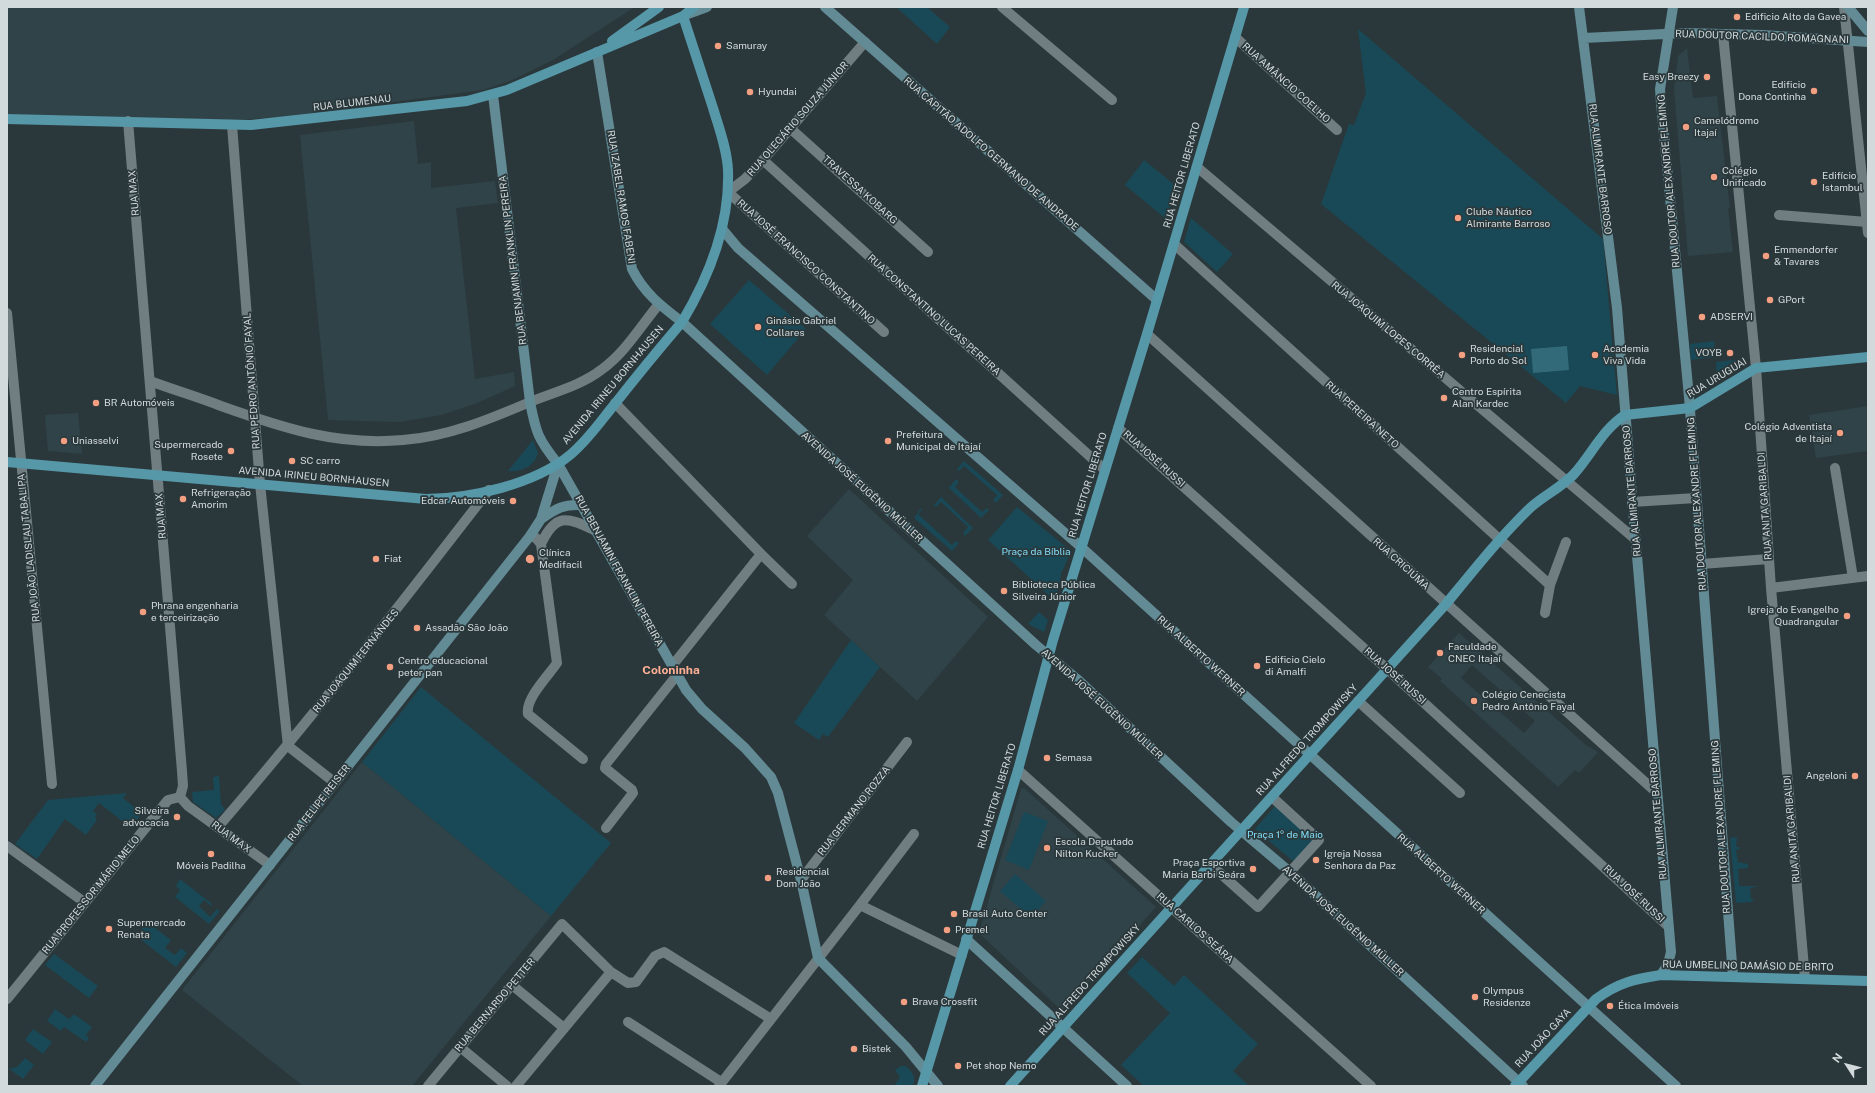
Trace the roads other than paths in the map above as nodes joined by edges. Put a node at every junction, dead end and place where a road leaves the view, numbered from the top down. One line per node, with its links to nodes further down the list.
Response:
1 (659, 7): 20 (main road)
2 (694, 7): 11 (main road, RUA BLUMENAU)
3 (707, 7): 11 (main road)
4 (825, 7): 18 (main road, RUA CAPITÃO ADOLFO GERMANO DE ANDRADE)
5 (1002, 7): 22 (street)
6 (1244, 7): 15 (main road, RUA HEITOR LIBERATO)
7 (1579, 7): 16 (main road, RUA ALMIRANTE BARROSO)
8 (1674, 7): 13 (main road, RUA DOUTOR ALEXANDRE FLEMING)
9 (1844, 7): 17 (street)
10 (1848, 7): 12 (main road)
11 (683, 16): 20 (main road, RUA BLUMENAU); 30 (main road, AVENIDA IRINEU BORNHAUSEN)
12 (1868, 30)
13 (1670, 34): 14 (main road, RUA DOUTOR CACILDO ROMAGNANI); 16 (main road, RUA DOUTOR CACILDO ROMAGNANI); 48 (main road, RUA DOUTOR ALEXANDRE FLEMING)
14 (1723, 34): 17 (main road, RUA DOUTOR CACILDO ROMAGNANI); 44 (street, RUA ANITA GARIBALDI)
15 (1235, 37): 27 (street, RUA AMÂNCIO COELHO); 29 (main road, RUA HEITOR LIBERATO)
16 (1584, 38): 49 (main road, RUA ALMIRANTE BARROSO)
17 (1848, 41): 19 (main road, RUA DOUTOR CACILDO ROMAGNANI); 32 (street)
18 (865, 42): 26 (street, RUA OLEGÁRIO SOUZA JÚNIOR); 37 (main road, RUA CAPITÃO ADOLFO GERMANO DE ANDRADE)
19 (1868, 42)
20 (597, 52): 21 (main road, RUA BLUMENAU); 38 (main road, RUA IZABEL RAMOS FABENI)
21 (493, 95): 25 (main road, RUA BLUMENAU); 46 (main road, RUA BENJAMIN FRANKLIN PEREIRA)
22 (1112, 100)
23 (7, 119): 24 (main road, RUA BLUMENAU)
24 (128, 122): 25 (main road, RUA BLUMENAU); 45 (street, RUA MAX)
25 (232, 125): 50 (street, RUA PEDRO ANTÔNIO FAYAL)
26 (791, 129): 28 (street, RUA OLEGÁRIO SOUZA JÚNIOR); 36 (street, TRAVESSA KOBARG)
27 (1337, 130)
28 (763, 160): 30 (street, RUA OLEGÁRIO SOUZA JÚNIOR); 56 (street, RUA CONSTANTINO LUCAS PEREIRA)
29 (1197, 166): 35 (main road, RUA HEITOR LIBERATO); 58 (street, RUA JOAQUIM LOPES CORRÊA)
30 (728, 192): 33 (main road, AVENIDA IRINEU BORNHAUSEN); 41 (street, RUA JOSÉ FRANCISCO CONSTANTINO)
31 (1779, 215): 32 (street)
32 (1867, 222): 34 (street)
33 (723, 230): 40 (main road, AVENIDA IRINEU BORNHAUSEN); 71 (main road, RUA ALBERTO WERNER)
34 (1868, 233)
35 (1174, 244): 37 (main road, RUA HEITOR LIBERATO); 67 (street, RUA PEREIRA NETO)
36 (928, 252)
37 (1157, 300): 42 (main road, RUA HEITOR LIBERATO)
38 (658, 304): 40 (main road, RUA IZABEL RAMOS FABENI); 46 (street)
39 (7, 313): 53 (street, RUA JOÃO LADISLAU TABALIPA)
40 (682, 322): 47 (main road, AVENIDA IRINEU BORNHAUSEN); 82 (main road, AVENIDA JOSÉ EUGÊNIO MÜLLER)
41 (884, 332)
42 (1147, 334): 51 (main road, RUA HEITOR LIBERATO); 80 (street, RUA CRICIÚMA)
43 (1868, 357): 44 (main road, RUA URUGUAI)
44 (1756, 368): 48 (main road, RUA URUGUAI); 73 (street, RUA ANITA GARIBALDI)
45 (150, 381): 50 (street); 57 (street, RUA MAX)
46 (530, 402): 50 (street); 54 (main road, RUA BENJAMIN FRANKLIN PEREIRA)
47 (615, 403): 54 (main road, AVENIDA IRINEU BORNHAUSEN); 72 (street)
48 (1690, 408): 49 (main road, RUA URUGUAI); 61 (main road, RUA DOUTOR ALEXANDRE FLEMING)
49 (1625, 415): 58 (main road, RUA ALFREDO TROMPOWISKY); 62 (main road, RUA ALMIRANTE BARROSO)
50 (255, 418): 59 (street, RUA PEDRO ANTÔNIO FAYAL)
51 (1118, 428): 56 (main road, RUA HEITOR LIBERATO); 83 (street, RUA JOSÉ RUSSI)
52 (7, 462): 53 (main road, AVENIDA IRINEU BORNHAUSEN)
53 (21, 462): 57 (main road, AVENIDA IRINEU BORNHAUSEN); 92 (street, RUA JOÃO LADISLAU TABALIPA)
54 (558, 464): 60 (main road, AVENIDA IRINEU BORNHAUSEN); 63 (main road, RUA BENJAMIN FRANKLIN PEREIRA); 64 (main road, RUA FELIPE REISER)
55 (1835, 468): 76 (street)
56 (1105, 470): 71 (main road, RUA HEITOR LIBERATO)
57 (158, 474): 59 (main road, AVENIDA IRINEU BORNHAUSEN); 95 (street, RUA MAX)
58 (1566, 482): 67 (main road, RUA ALFREDO TROMPOWISKY); 68 (street, RUA JOAQUIM LOPES CORRÊA)
59 (260, 484): 60 (main road, AVENIDA IRINEU BORNHAUSEN); 87 (street, RUA PEDRO ANTÔNIO FAYAL)
60 (489, 490): 87 (street, RUA JOAQUIM FERNANDES)
61 (1696, 498): 62 (street); 74 (main road, RUA DOUTOR ALEXANDRE FLEMING)
62 (1632, 502): 68 (main road, RUA ALMIRANTE BARROSO)
63 (581, 505): 64 (main road, RUA FELIPE REISER); 65 (main road, RUA BENJAMIN FRANKLIN PEREIRA)
64 (541, 519): 66 (main road, RUA FELIPE REISER)
65 (594, 530): 70 (street); 84 (main road, RUA BENJAMIN FRANKLIN PEREIRA)
66 (530, 536): 70 (street); 91 (main road, RUA FELIPE REISER)
67 (1499, 539): 78 (street, RUA PEREIRA NETO); 80 (main road, RUA ALFREDO TROMPOWISKY)
68 (1635, 539): 93 (main road, RUA ALMIRANTE BARROSO)
69 (1566, 542): 78 (street)
70 (541, 544): 89 (street)
71 (1081, 547): 82 (main road, RUA HEITOR LIBERATO); 88 (main road, RUA ALBERTO WERNER)
72 (761, 554): 77 (street); 84 (street)
73 (1769, 559): 74 (street); 79 (street, RUA ANITA GARIBALDI)
74 (1701, 564): 115 (main road, RUA DOUTOR ALEXANDRE FLEMING)
75 (1868, 576): 76 (street)
76 (1853, 578): 79 (street)
77 (792, 584)
78 (1550, 586): 81 (street)
79 (1771, 588): 116 (street, RUA ANITA GARIBALDI)
80 (1446, 604): 83 (main road, RUA ALFREDO TROMPOWISKY); 93 (street, RUA CRICIÚMA)
81 (1544, 613)
82 (1049, 656): 90 (main road, RUA HEITOR LIBERATO); 99 (main road, AVENIDA JOSÉ EUGÊNIO MÜLLER)
83 (1387, 669): 85 (main road, RUA ALFREDO TROMPOWISKY); 109 (street, RUA JOSÉ RUSSI)
84 (675, 670): 98 (street); 105 (main road, RUA BENJAMIN FRANKLIN PEREIRA)
85 (1358, 701): 88 (main road, RUA ALFREDO TROMPOWISKY); 94 (street)
86 (907, 742): 105 (street, RUA GERMANO ROZZA)
87 (288, 746): 91 (street); 97 (street, RUA JOAQUIM FERNANDES)
88 (1310, 755): 96 (main road, RUA ALFREDO TROMPOWISKY); 120 (main road, RUA ALBERTO WERNER)
89 (583, 759)
90 (1018, 770): 108 (street, RUA CARLOS SEÁRA); 110 (main road, RUA HEITOR LIBERATO)
91 (334, 782): 102 (main road, RUA FELIPE REISER)
92 (52, 784)
93 (1656, 792): 109 (main road, RUA ALMIRANTE BARROSO)
94 (1460, 793)
95 (180, 797): 97 (street, RUA MAX); 106 (street, RUA PROFESSOR MÁRIO MELO)
96 (1272, 797): 99 (main road, RUA ALFREDO TROMPOWISKY); 104 (street)
97 (218, 827): 102 (street, RUA MAX)
98 (606, 828)
99 (1241, 830): 103 (main road, RUA ALFREDO TROMPOWISKY); 104 (main road, AVENIDA JOSÉ EUGÊNIO MÜLLER)
100 (914, 834): 107 (street)
101 (7, 846): 106 (street)
102 (270, 865): 129 (main road, RUA FELIPE REISER)
103 (1211, 865): 104 (street); 108 (main road, RUA ALFREDO TROMPOWISKY)
104 (1290, 872): 128 (main road, AVENIDA JOSÉ EUGÊNIO MÜLLER)
105 (801, 880): 112 (main road, RUA BENJAMIN FRANKLIN PEREIRA)
106 (84, 902): 119 (street, RUA PROFESSOR MÁRIO MELO)
107 (860, 905): 111 (street); 112 (street)
108 (1172, 907): 123 (main road, RUA ALFREDO TROMPOWISKY); 137 (street, RUA CARLOS SEÁRA)
109 (1668, 926): 114 (main road, RUA ALMIRANTE BARROSO)
110 (966, 939): 111 (main road, RUA HEITOR LIBERATO); 123 (main road)
111 (962, 954): 126 (main road, RUA HEITOR LIBERATO)
112 (818, 958): 121 (street); 126 (main road)
113 (611, 972): 118 (street, RUA BERNARDO PETTER); 121 (street); 124 (street)
114 (1661, 975): 115 (main road, RUA UMBELINO DAMÁSIO DE BRITO); 120 (main road, RUA UMBELINO DAMÁSIO DE BRITO)
115 (1733, 977): 116 (main road, RUA UMBELINO DAMÁSIO DE BRITO)
116 (1805, 979): 117 (main road, RUA UMBELINO DAMÁSIO DE BRITO)
117 (1868, 981)
118 (512, 985): 124 (street); 125 (street, RUA BERNARDO PETTER)
119 (7, 999)
120 (1588, 1007): 128 (main road, RUA JOÃO GAYA); 138 (main road, RUA ALBERTO WERNER)
121 (771, 1019): 127 (street)
122 (628, 1022): 127 (street)
123 (1064, 1027): 135 (main road, RUA ALFREDO TROMPOWISKY); 136 (main road)
124 (564, 1028): 132 (street)
125 (460, 1047): 130 (street, RUA BERNARDO PETTER); 131 (street)
126 (926, 1073): 133 (main road, RUA HEITOR LIBERATO); 134 (main road)
127 (720, 1084)
128 (1519, 1085)
129 (95, 1086)
130 (428, 1086)
131 (507, 1086)
132 (516, 1086)
133 (922, 1086)
134 (938, 1086)
135 (1010, 1086)
136 (1127, 1086)
137 (1371, 1086)
138 (1676, 1086)

